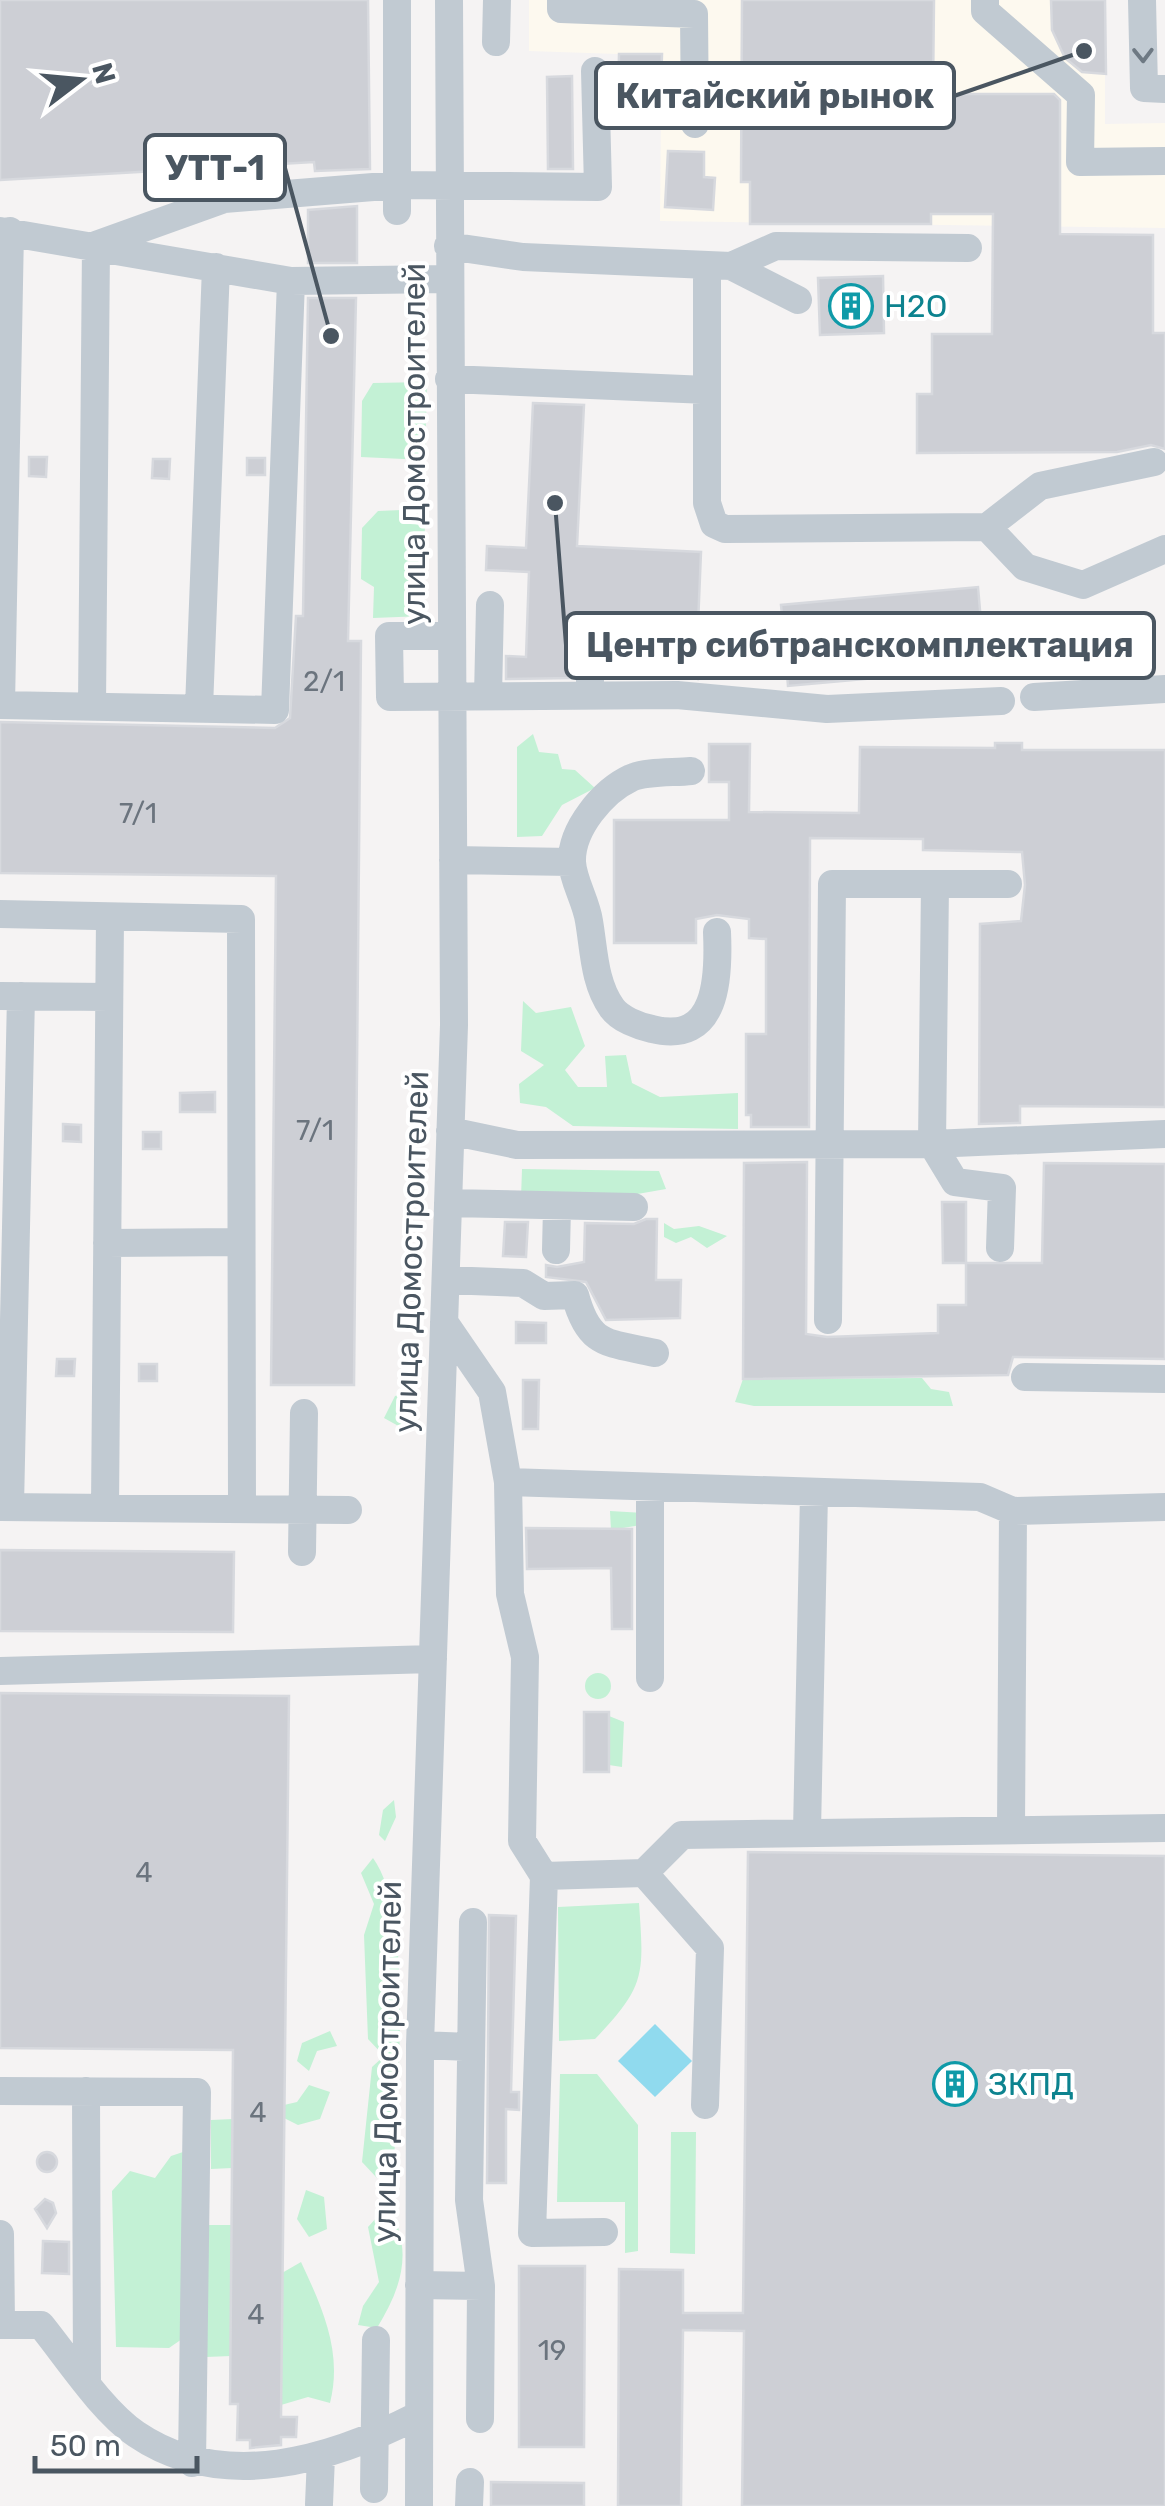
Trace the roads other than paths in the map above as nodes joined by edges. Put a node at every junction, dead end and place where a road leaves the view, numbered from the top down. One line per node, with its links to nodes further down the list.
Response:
1 (397, 0): 13 (street)
2 (449, 0): 12 (street, улица Домостроителей)
3 (497, 0): 7 (street)
4 (561, 0): 10 (street)
5 (985, 0): 11 (street)
6 (1142, 0): 9 (street, one-way to 9)
7 (496, 42)
8 (595, 72): 12 (street)
9 (1165, 90)
10 (695, 124)
11 (1165, 161)
12 (447, 184): 13 (street); 16 (street, улица Домостроителей)
13 (397, 198): 15 (street)
14 (5, 231): 15 (street); 37 (street)
15 (96, 245): 19 (street); 38 (street)
16 (448, 246): 18 (street); 20 (street, улица Домостроителей)
17 (968, 248): 18 (street)
18 (719, 266): 22 (street); 24 (street)
19 (216, 267): 21 (street); 39 (street)
20 (448, 279): 21 (street); 23 (street, улица Домостроителей)
21 (291, 280): 39 (street)
22 (798, 300)
23 (449, 380): 24 (street); 29 (street, улица Домостроителей)
24 (707, 390): 26 (street)
25 (1154, 462): 26 (street)
26 (987, 527): 27 (street)
27 (1165, 549)
28 (490, 605): 34 (street)
29 (451, 636): 33 (street, улица Домостроителей); 33 (street)
30 (590, 647): 32 (street)
31 (1165, 689): 35 (street)
32 (590, 695): 34 (street); 36 (street)
33 (451, 696): 34 (street); 41 (street, улица Домостроителей)
34 (488, 696)
35 (1034, 697)
36 (1001, 701)
37 (0, 705): 38 (street)
38 (92, 706): 39 (street)
39 (198, 708)
40 (691, 771): 42 (street)
41 (453, 860): 42 (street); 50 (street, улица Домостроителей)
42 (572, 862): 47 (street)
43 (935, 884): 44 (street); 52 (street); 53 (street)
44 (1008, 884)
45 (0, 914): 46 (street)
46 (110, 917): 49 (street); 57 (street)
47 (717, 932)
48 (10, 996): 49 (street); 71 (street)
49 (109, 997): 58 (street)
50 (450, 1131): 52 (street); 54 (street, улица Домостроителей)
51 (1165, 1134): 53 (street)
52 (829, 1144): 53 (street); 62 (street)
53 (932, 1144): 59 (street)
54 (448, 1204): 56 (street); 61 (street, улица Домостроителей)
55 (634, 1207): 56 (street)
56 (557, 1208): 60 (street)
57 (241, 1242): 58 (street); 73 (street)
58 (107, 1243): 72 (street)
59 (1000, 1248)
60 (556, 1250)
61 (446, 1280): 63 (street, улица Домостроителей); 64 (street)
62 (828, 1320)
63 (444, 1322): 68 (street); 79 (street, улица Домостроителей)
64 (654, 1353)
65 (1024, 1377): 66 (street)
66 (1165, 1378)
67 (304, 1413): 75 (street)
68 (508, 1482): 69 (street); 86 (street)
69 (650, 1487): 70 (street); 81 (street)
70 (814, 1493): 77 (street); 84 (street)
71 (5, 1506): 72 (street)
72 (105, 1507): 73 (street)
73 (242, 1508): 75 (street)
74 (1165, 1508): 77 (street)
75 (302, 1509): 76 (street); 78 (street)
76 (348, 1510)
77 (1013, 1511): 82 (street)
78 (302, 1552)
79 (433, 1659): 80 (street); 88 (street, улица Домостроителей)
80 (0, 1672)
81 (650, 1678)
82 (1011, 1828): 83 (street); 84 (street)
83 (1165, 1828)
84 (808, 1831): 85 (street)
85 (644, 1873): 86 (street); 92 (street)
86 (544, 1876): 93 (street)
87 (473, 1922): 89 (street)
88 (420, 2045): 89 (street); 95 (street, улица Домостроителей)
89 (470, 2047): 96 (street)
90 (0, 2091): 91 (street)
91 (86, 2092): 99 (street); 104 (street)
92 (705, 2105)
93 (604, 2232)
94 (0, 2234): 97 (street)
95 (419, 2285): 96 (street); 100 (street, улица Домостроителей)
96 (482, 2286): 101 (street)
97 (0, 2324): 99 (street)
98 (376, 2340): 102 (street)
99 (88, 2382): 104 (street)
100 (419, 2414): 102 (street); 107 (street, улица Домостроителей)
101 (480, 2420)
102 (375, 2438): 103 (street); 105 (street)
103 (321, 2457): 104 (street); 106 (street)
104 (192, 2463)
105 (374, 2488)
106 (320, 2504)
107 (418, 2506)

